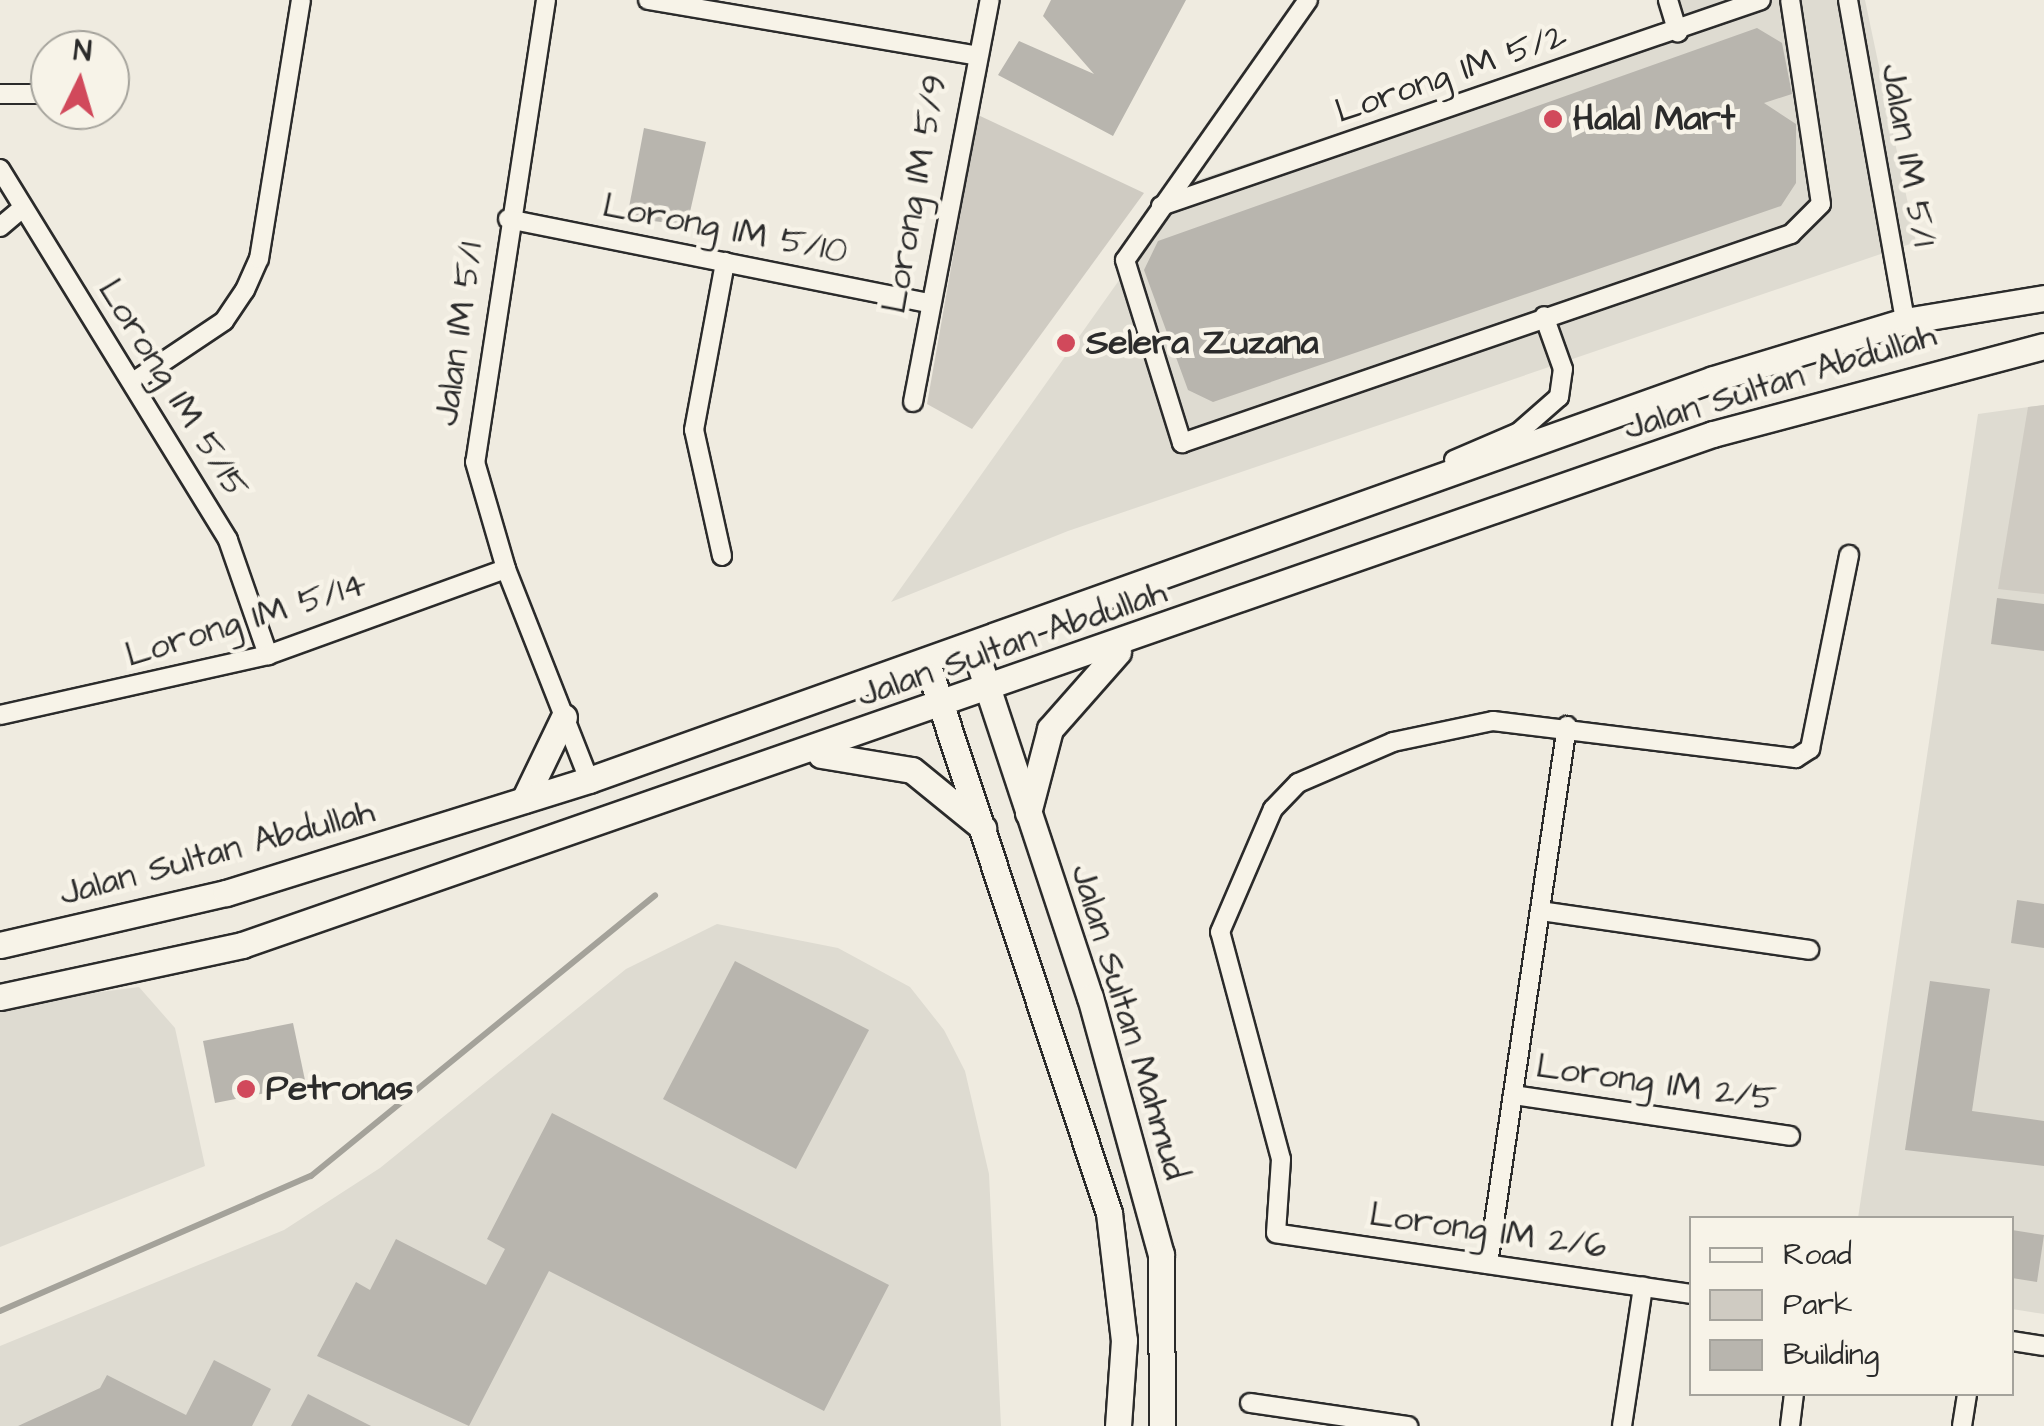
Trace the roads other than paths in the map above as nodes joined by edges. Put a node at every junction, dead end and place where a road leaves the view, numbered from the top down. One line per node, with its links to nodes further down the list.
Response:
1 (302, 0): 27 (street)
2 (546, 0): 19 (street, Jalan IM 5/1)
3 (648, 0): 11 (street)
4 (774, 0): 11 (street)
5 (990, 0): 13 (street, Lorong IM 5/9)
6 (1308, 0): 17 (street)
7 (1668, 0): 12 (street)
8 (1761, 0): 12 (street, Lorong IM 5/2)
9 (1790, 0): 24 (street)
10 (1848, 0): 25 (street, Jalan IM 5/1)
11 (766, 20): 13 (street)
12 (1678, 32): 17 (street, Lorong IM 5/2)
13 (972, 55): 23 (street, Lorong IM 5/9)
14 (0, 94): 15 (street)
15 (30, 94)
16 (0, 169): 18 (street, Lorong IM 5/15)
17 (1160, 206): 24 (street)
18 (19, 211): 20 (street); 27 (street, Lorong IM 5/15)
19 (508, 219): 21 (street, Lorong IM 5/10); 32 (street, Jalan IM 5/1)
20 (0, 227)
21 (725, 262): 23 (street, Lorong IM 5/10); 31 (street)
22 (2044, 298): 25 (main road, Jalan Sultan Abdullah)
23 (929, 303): 28 (street, Lorong IM 5/9)
24 (1544, 316): 29 (street)
25 (1905, 321): 29 (main road, Jalan Sultan Abdullah)
26 (2044, 346): 33 (main road, Jalan Sultan Abdullah)
27 (136, 380): 35 (street, Lorong IM 5/15)
28 (913, 402)
29 (1376, 494): 34 (main road, Jalan Sultan Abdullah)
30 (1849, 555): 41 (street)
31 (722, 556)
32 (506, 570): 35 (street, Lorong IM 5/14); 40 (street, Jalan IM 5/1)
33 (1143, 636): 37 (main road, Jalan Sultan Abdullah); 45 (main road)
34 (974, 647): 36 (main road, Jalan Sultan Abdullah); 37 (main road, Jalan Sultan Mahmud)
35 (268, 655): 39 (street, Lorong IM 5/14)
36 (928, 663): 38 (main road); 43 (main road, Jalan Sultan Abdullah)
37 (987, 688): 38 (main road, Jalan Sultan Abdullah); 45 (main road, Jalan Sultan Mahmud)
38 (940, 704): 42 (main road, Jalan Sultan Abdullah); 46 (main road)
39 (0, 715)
40 (564, 716): 43 (street, Jalan IM 5/1); 44 (main road)
41 (1567, 726): 47 (street); 53 (street, Lorong IM 2/6)
42 (802, 756): 46 (main road); 50 (main road, Jalan Sultan Abdullah)
43 (589, 780): 44 (main road, Jalan Sultan Abdullah)
44 (524, 800): 48 (main road, Jalan Sultan Abdullah)
45 (1028, 812): 62 (main road, Jalan Sultan Mahmud)
46 (990, 835): 61 (main road)
47 (1540, 911): 49 (street); 51 (street)
48 (0, 945)
49 (1809, 950)
50 (0, 997)
51 (1513, 1095): 52 (street, Lorong IM 2/5); 53 (street)
52 (1790, 1136)
53 (1488, 1264): 54 (street, Lorong IM 2/6)
54 (1643, 1287): 55 (street, Lorong IM 2/6); 64 (street)
55 (1689, 1294)
56 (2014, 1341): 57 (street)
57 (2044, 1346)
58 (1794, 1396): 65 (street)
59 (1967, 1396): 66 (street)
60 (1250, 1403): 63 (street)
61 (1118, 1426)
62 (1162, 1426)
63 (1408, 1426)
64 (1622, 1426)
65 (1790, 1426)
66 (1962, 1426)

